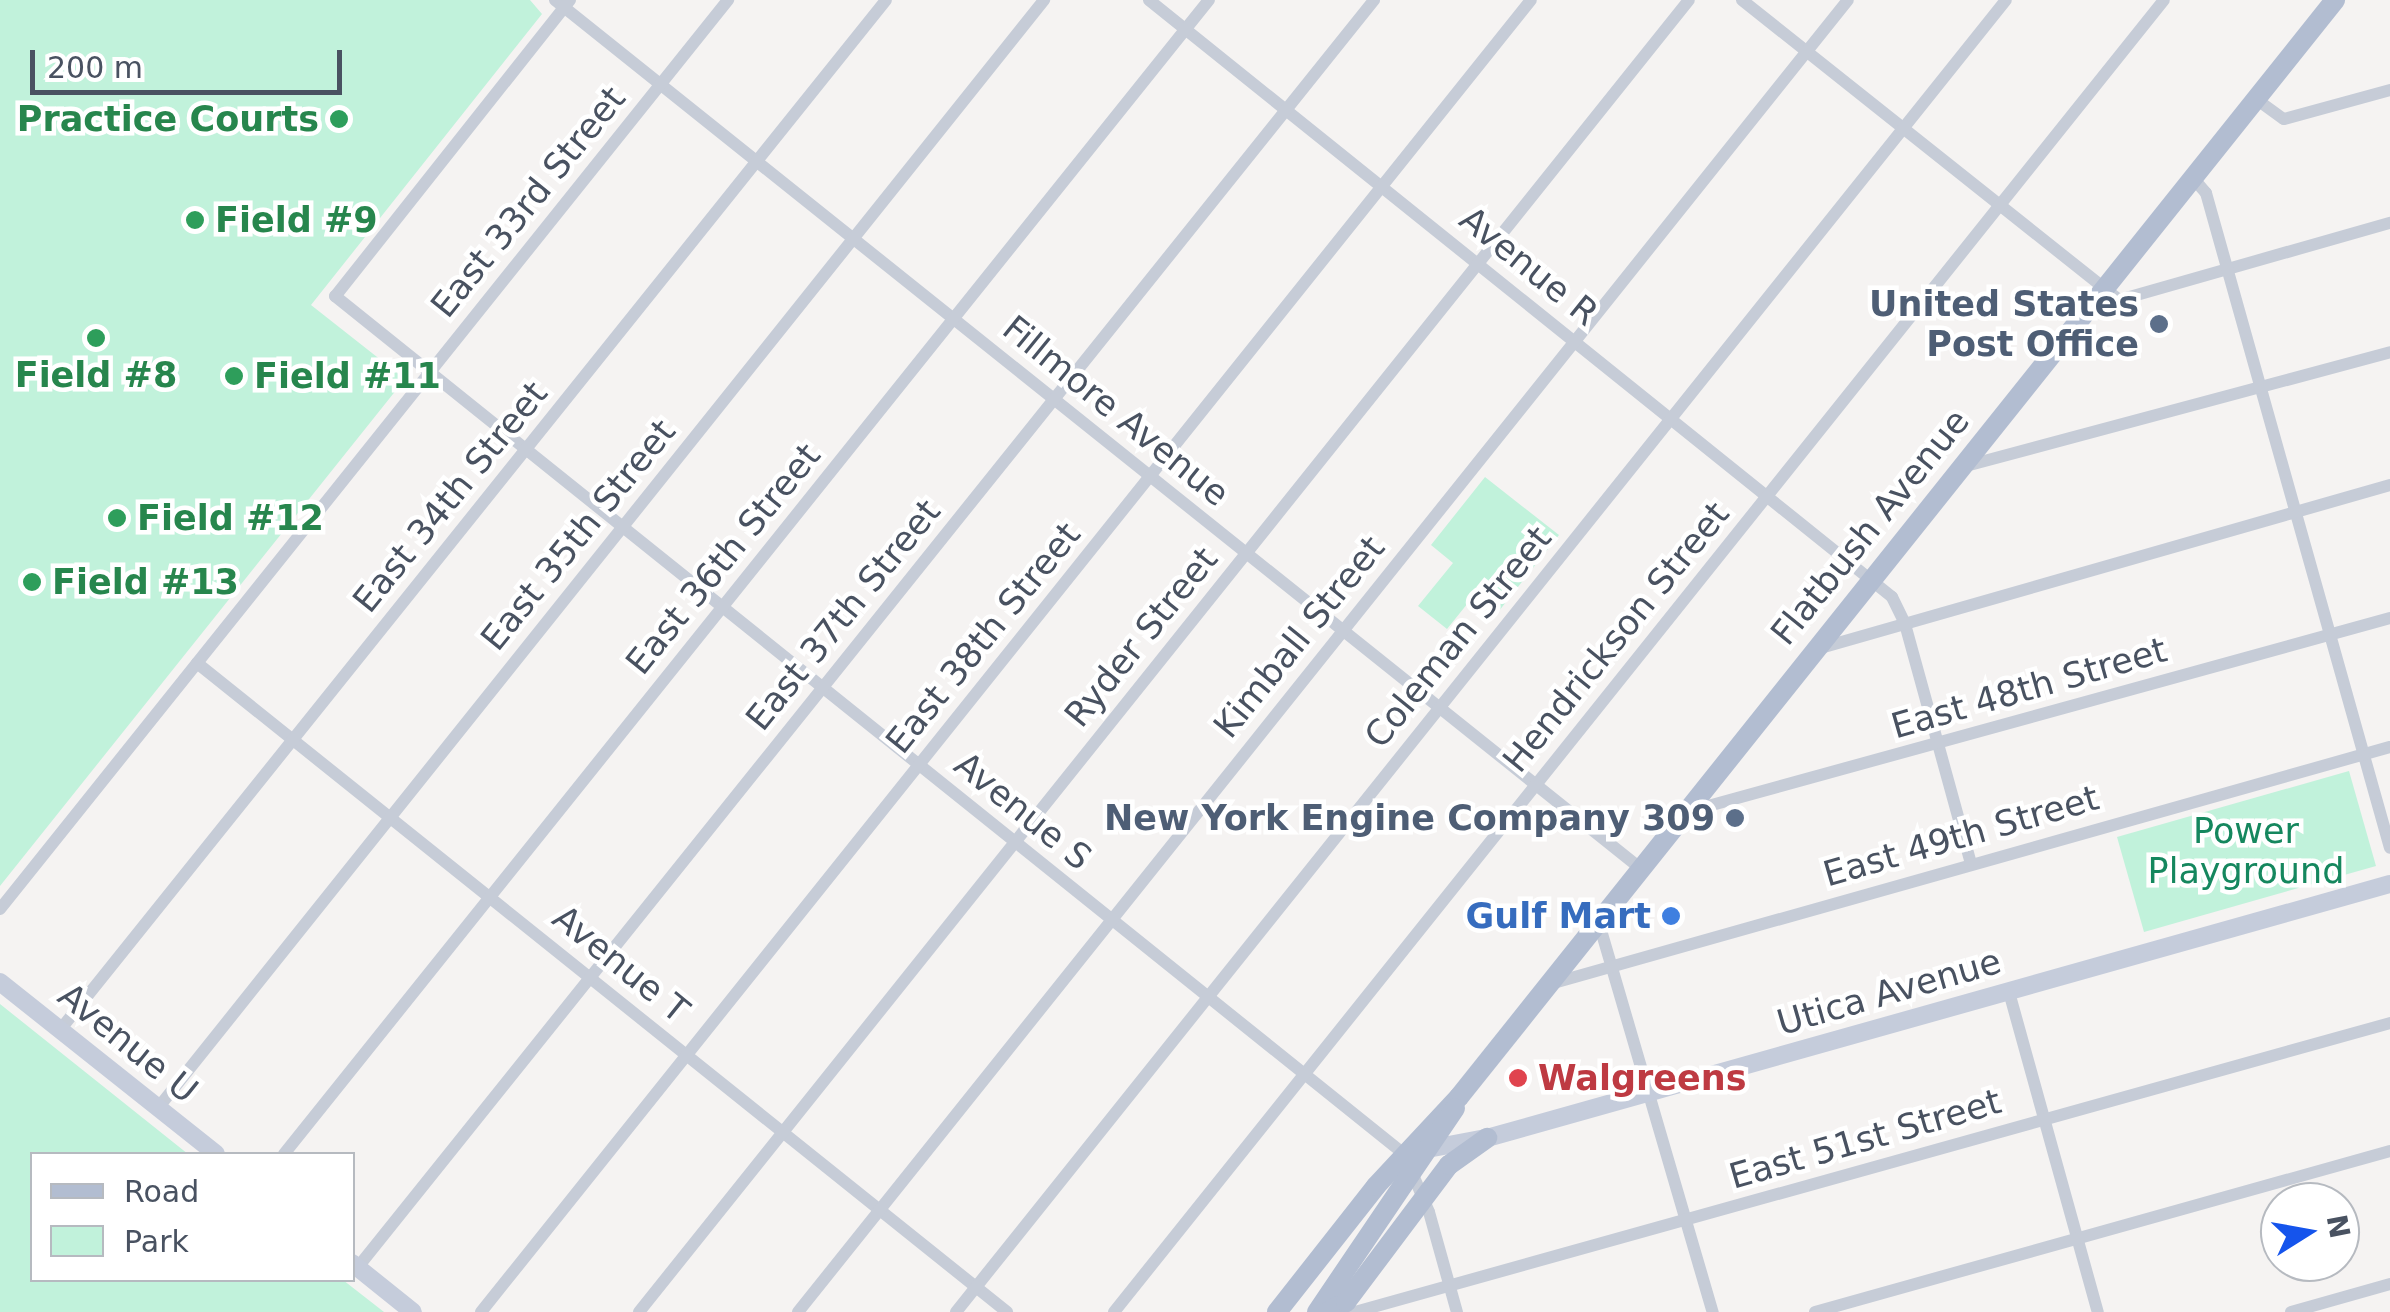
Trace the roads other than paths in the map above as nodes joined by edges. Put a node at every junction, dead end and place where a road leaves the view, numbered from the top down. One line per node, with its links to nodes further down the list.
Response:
1 (728, 0): 17 (street, East 33rd Street)
2 (886, 0): 22 (street, East 34th Street)
3 (1044, 0): 27 (street, East 35th Street)
4 (1149, 0): 15 (street, Avenue R)
5 (1209, 0): 15 (street, East 36th Street)
6 (1374, 0): 20 (street, East 37th Street)
7 (1531, 0): 24 (street, East 38th Street)
8 (1689, 0): 28 (street, Ryder Street)
9 (1742, 0): 16 (street)
10 (1848, 0): 16 (street, Kimball Street)
11 (2006, 0): 21 (street, Coleman Street)
12 (2164, 0): 25 (street, Hendrickson Street)
13 (2335, 0): 19 (main road, Flatbush Avenue)
14 (563, 2): 17 (street, Fillmore Avenue); 34 (street, Avenue S)
15 (1186, 28): 20 (street, Avenue R); 31 (street, East 36th Street)
16 (1806, 52): 21 (street); 32 (street, Kimball Street)
17 (660, 85): 22 (street, Fillmore Avenue); 34 (street, East 33rd Street)
18 (2390, 90): 19 (street)
19 (2256, 99): 23 (main road, Flatbush Avenue)
20 (1286, 110): 24 (street, Avenue R); 36 (street, East 37th Street)
21 (1902, 129): 25 (street); 37 (street, Coleman Street)
22 (757, 161): 27 (street, Fillmore Avenue); 38 (street, East 34th Street)
23 (2193, 178): 29 (street); 30 (main road, Flatbush Avenue)
24 (1382, 187): 28 (street, Avenue R); 40 (street, East 38th Street)
25 (1999, 206): 30 (street); 42 (street, Hendrickson Street)
26 (2390, 223): 29 (street)
27 (853, 239): 31 (street, Fillmore Avenue); 44 (street, East 35th Street)
28 (1478, 264): 32 (street, Avenue R); 45 (street, Ryder Street)
29 (2228, 269): 30 (street); 35 (street)
30 (2102, 288): 39 (main road, Flatbush Avenue)
31 (953, 319): 36 (street, Fillmore Avenue); 47 (street, East 36th Street)
32 (1574, 341): 37 (street, Avenue R); 50 (street, Kimball Street)
33 (2390, 352): 35 (street)
34 (430, 373): 38 (street, Avenue S); 53 (street, East 33rd Street)
35 (2261, 388): 39 (street); 43 (street)
36 (1054, 399): 40 (street, Fillmore Avenue); 54 (street, East 37th Street)
37 (1671, 419): 42 (street, Avenue R); 55 (street, Coleman Street)
38 (526, 450): 44 (street, Avenue S); 56 (street, East 34th Street)
39 (1960, 468): 46 (main road, Flatbush Avenue)
40 (1150, 476): 45 (street, Fillmore Avenue); 60 (street, East 38th Street)
41 (2390, 485): 43 (street)
42 (1768, 496): 46 (street, Avenue R); 61 (street, Hendrickson Street)
43 (2295, 512): 49 (street); 51 (street)
44 (622, 528): 47 (street, Avenue S); 63 (street, East 35th Street)
45 (1246, 553): 50 (street, Fillmore Avenue); 64 (street, Ryder Street)
46 (1871, 580): 49 (street, Avenue R); 52 (main road, Flatbush Avenue)
47 (721, 609): 54 (street, Avenue S); 69 (street, East 36th Street)
48 (2390, 618): 51 (street, East 48th Street)
49 (1905, 624): 52 (street); 57 (street)
50 (1343, 631): 55 (street, Fillmore Avenue); 71 (street, Kimball Street)
51 (2330, 635): 57 (street, East 48th Street); 59 (street)
52 (1814, 649): 62 (main road, Flatbush Avenue)
53 (198, 663): 56 (street, Avenue T); 70 (street, East 33rd Street)
54 (822, 689): 60 (street, Avenue S); 74 (street, East 37th Street)
55 (1439, 708): 61 (street, Fillmore Avenue); 78 (street, Coleman Street)
56 (294, 741): 63 (street, Avenue T); 80 (street, East 34th Street)
57 (1938, 745): 62 (street, East 48th Street); 66 (street)
58 (2390, 747): 59 (street, East 49th Street)
59 (2364, 754): 65 (street); 66 (street, East 49th Street)
60 (918, 766): 64 (street, Avenue S); 81 (street, East 38th Street)
61 (1536, 785): 67 (street, Fillmore Avenue); 82 (street, Hendrickson Street)
62 (1682, 813): 67 (main road, Flatbush Avenue)
63 (390, 818): 69 (street, Avenue T); 85 (street, East 35th Street)
64 (1015, 843): 71 (street, Avenue S); 87 (street, Ryder Street)
65 (2390, 848)
66 (1971, 864): 73 (street, East 49th Street)
67 (1640, 868): 72 (main road, Flatbush Avenue)
68 (2390, 884): 77 (main road, Utica Avenue)
69 (491, 896): 74 (street, Avenue T); 92 (street, East 36th Street)
70 (0, 909)
71 (1112, 920): 78 (street, Avenue S); 96 (street, Kimball Street)
72 (1598, 920): 73 (street); 76 (main road, Flatbush Avenue)
73 (1616, 965): 76 (street, East 49th Street); 83 (street)
74 (591, 978): 81 (street, Avenue T); 99 (street, East 37th Street)
75 (0, 982): 80 (main road, Avenue U)
76 (1548, 984): 84 (main road, Flatbush Avenue)
77 (2009, 992): 83 (main road, Utica Avenue); 86 (street)
78 (1208, 998): 82 (street, Avenue S); 102 (street, Coleman Street)
79 (2390, 1023): 86 (street, East 51st Street)
80 (60, 1030): 85 (main road, Avenue U)
81 (687, 1056): 87 (street, Avenue T); 104 (street, East 38th Street)
82 (1304, 1075): 93 (street, Avenue S); 109 (street, Hendrickson Street)
83 (1652, 1092): 88 (main road, Utica Avenue); 97 (street)
84 (1458, 1096): 89 (main road, Flatbush Avenue); 93 (main road, Flatbush Avenue)
85 (158, 1108): 91 (main road, Avenue U)
86 (2045, 1120): 97 (street, East 51st Street); 98 (street)
87 (783, 1132): 96 (street, Avenue T); 105 (street, Ryder Street)
88 (1487, 1138): 89 (main road, Utica Avenue); 95 (main road)
89 (1434, 1147): 93 (main road, Utica Avenue); 94 (main road, Flatbush Avenue)
90 (2390, 1151): 98 (street)
91 (213, 1152)
92 (286, 1152)
93 (1404, 1154): 94 (street, Avenue S); 110 (main road, Flatbush Avenue)
94 (1414, 1176): 95 (street, Avenue S); 111 (main road, Flatbush Avenue)
95 (1423, 1198): 101 (street, Avenue S); 112 (main road)
96 (880, 1210): 102 (street, Avenue T); 106 (street, Kimball Street)
97 (1688, 1220): 101 (street, East 51st Street); 115 (street)
98 (2078, 1238): 116 (street); 117 (street)
99 (355, 1266): 103 (main road)
100 (2390, 1284): 118 (street)
101 (1450, 1286): 113 (street, East 51st Street); 114 (street, Avenue S)
102 (976, 1287): 107 (street, Coleman Street); 108 (street, Avenue T)
103 (413, 1312)
104 (480, 1312)
105 (640, 1312)
106 (798, 1312)
107 (956, 1312)
108 (1007, 1312)
109 (1114, 1312)
110 (1277, 1312)
111 (1317, 1312)
112 (1328, 1312)
113 (1356, 1312)
114 (1457, 1312)
115 (1713, 1312)
116 (1816, 1312)
117 (2098, 1312)
118 (2291, 1312)

